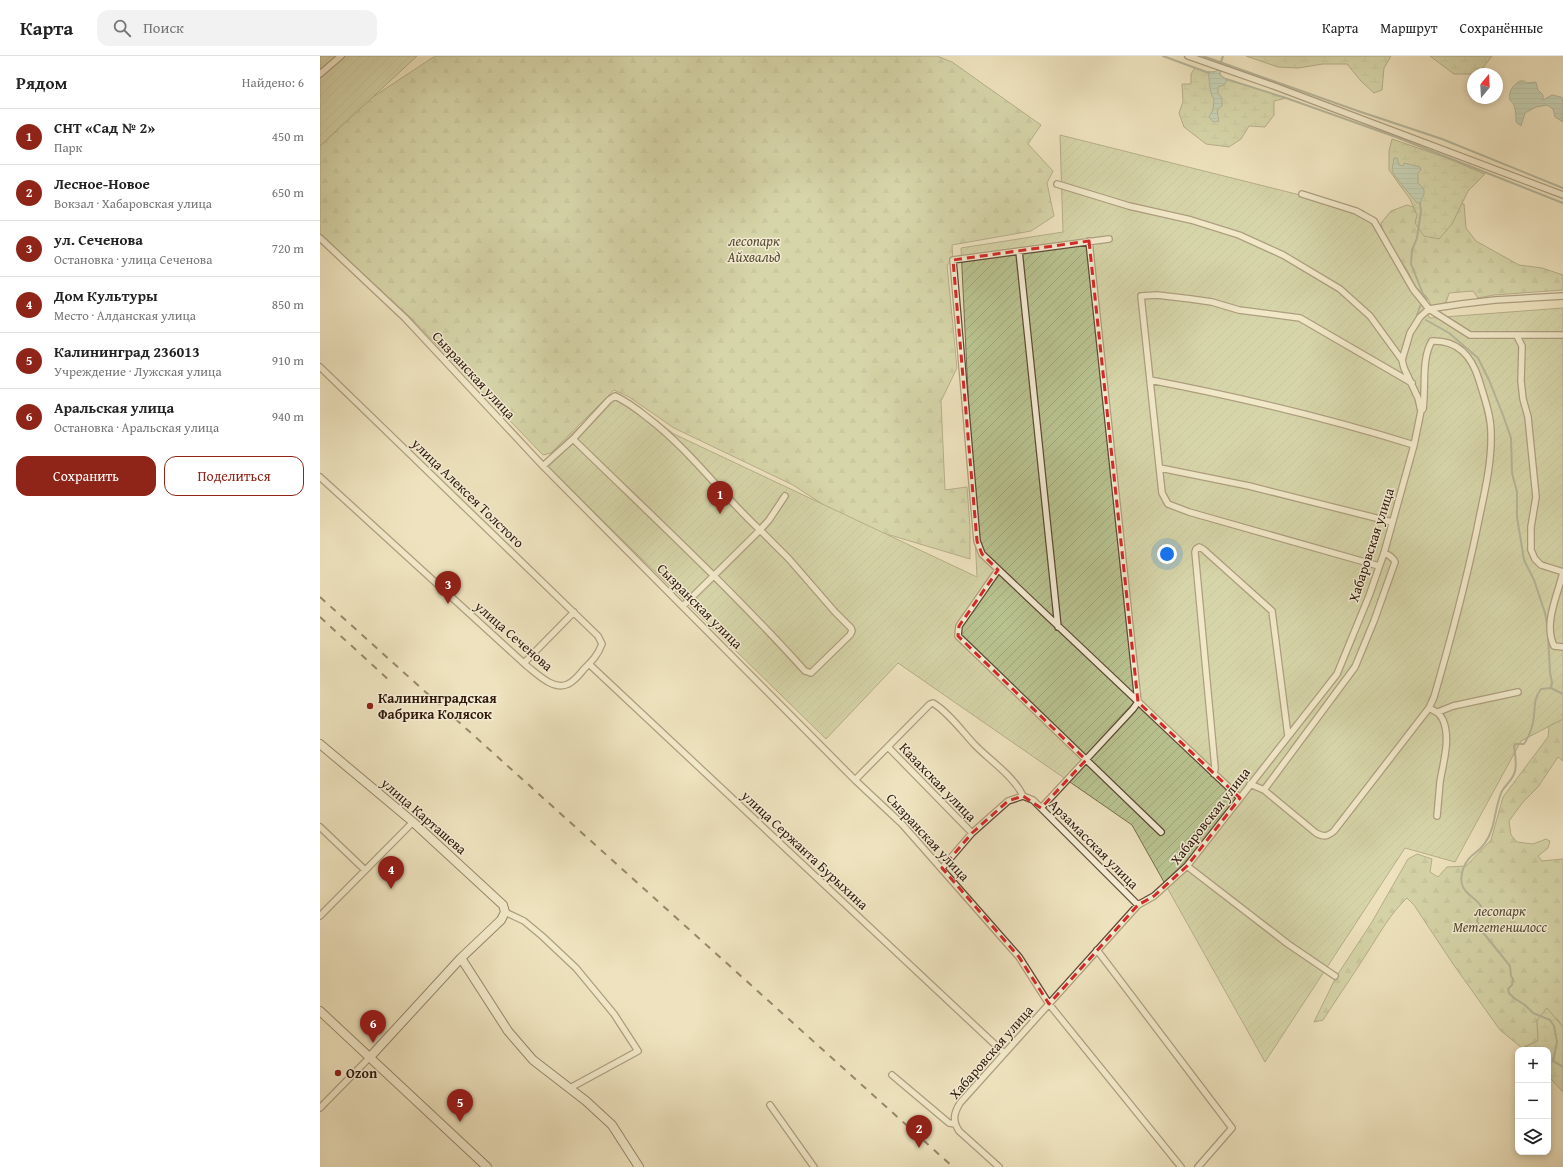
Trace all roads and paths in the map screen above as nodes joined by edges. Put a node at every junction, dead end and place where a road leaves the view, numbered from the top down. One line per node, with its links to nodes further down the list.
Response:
1 (341, 56): 3 (street)
2 (1188, 56): 6 (street)
3 (320, 74)
4 (1057, 184): 15 (street)
5 (1302, 194): 12 (street)
6 (1563, 195)
7 (320, 238): 22 (street, Сызранская улица)
8 (1109, 239): 9 (street)
9 (1089, 241): 10 (street); 40 (street)
10 (1019, 251): 30 (street); 35 (street)
11 (1563, 296): 12 (street)
12 (1429, 309): 14 (street); 15 (street)
13 (1563, 335): 14 (street)
14 (1517, 336): 31 (street)
15 (1402, 360): 18 (street)
16 (320, 367): 34 (street, улица Алексея Толстого)
17 (1150, 380): 18 (street); 21 (street); 23 (street)
18 (1412, 384): 19 (street)
19 (1421, 411): 21 (street, Хабаровская улица); 41 (street, Хабаровская улица)
20 (573, 439): 22 (street); 27 (street); 32 (street)
21 (1414, 445): 26 (street, Хабаровская улица)
22 (543, 466): 33 (street, Сызранская улица)
23 (1160, 468): 26 (street); 29 (street)
24 (320, 477): 37 (street, улица Сеченова)
25 (785, 496): 27 (street)
26 (1392, 522): 28 (street, Хабаровская улица)
27 (760, 530): 32 (street); 32 (street)
28 (1384, 553): 29 (street, Хабаровская улица); 50 (street)
29 (1379, 566): 43 (street, Хабаровская улица)
30 (998, 570): 35 (street); 46 (street)
31 (1563, 572): 36 (street)
32 (713, 576): 33 (street)
33 (683, 606): 48 (street, Сызранская улица)
34 (574, 612): 37 (street); 38 (street, улица Алексея Толстого)
35 (1058, 627): 40 (street)
36 (1563, 647)
37 (524, 663): 38 (street, улица Сеченова)
38 (589, 664): 70 (street, улица Сержанта Бурыхина)
39 (1518, 692): 42 (street)
40 (1138, 702): 46 (street); 47 (street)
41 (1429, 708): 42 (street); 50 (street)
42 (1438, 712): 54 (street)
43 (1288, 736): 47 (street); 49 (street, Хабаровская улица)
44 (320, 744): 55 (main road, улица Карташева)
45 (888, 747): 48 (street); 51 (street); 58 (street, Казахская улица)
46 (1086, 760): 53 (street); 57 (street)
47 (1214, 774): 52 (street)
48 (855, 780): 60 (street, Сызранская улица)
49 (1250, 784): 50 (street); 52 (street, Хабаровская улица)
50 (1264, 790)
51 (1023, 796): 53 (street, Арзамасская улица); 58 (street)
52 (1240, 798): 59 (street, Хабаровская улица)
53 (1041, 808): 62 (street, Арзамасская улица)
54 (1437, 816)
55 (413, 822): 61 (street); 63 (main road, улица Карташева)
56 (320, 827): 61 (street)
57 (1161, 832)
58 (972, 833): 60 (street)
59 (1187, 866): 62 (street, Хабаровская улица); 67 (street)
60 (942, 868): 68 (street, Сызранская улица)
61 (365, 870): 64 (street)
62 (1138, 905): 65 (street, Хабаровская улица)
63 (505, 912): 66 (main road); 73 (street)
64 (320, 916)
65 (1097, 950): 68 (street, Хабаровская улица); 82 (street)
66 (461, 958): 71 (main road); 73 (main road)
67 (1335, 976)
68 (1049, 1004): 70 (street, Хабаровская улица); 81 (street, Сызранская улица)
69 (320, 1011): 71 (main road)
70 (1004, 1053): 76 (street, Хабаровская улица)
71 (370, 1057): 75 (street); 77 (main road)
72 (892, 1076): 76 (street)
73 (570, 1088): 78 (main road)
74 (770, 1105): 79 (street)
75 (320, 1108)
76 (955, 1124): 80 (street)
77 (487, 1167)
78 (639, 1167)
79 (814, 1167)
80 (999, 1167)
81 (1181, 1167)
82 (1198, 1167)

